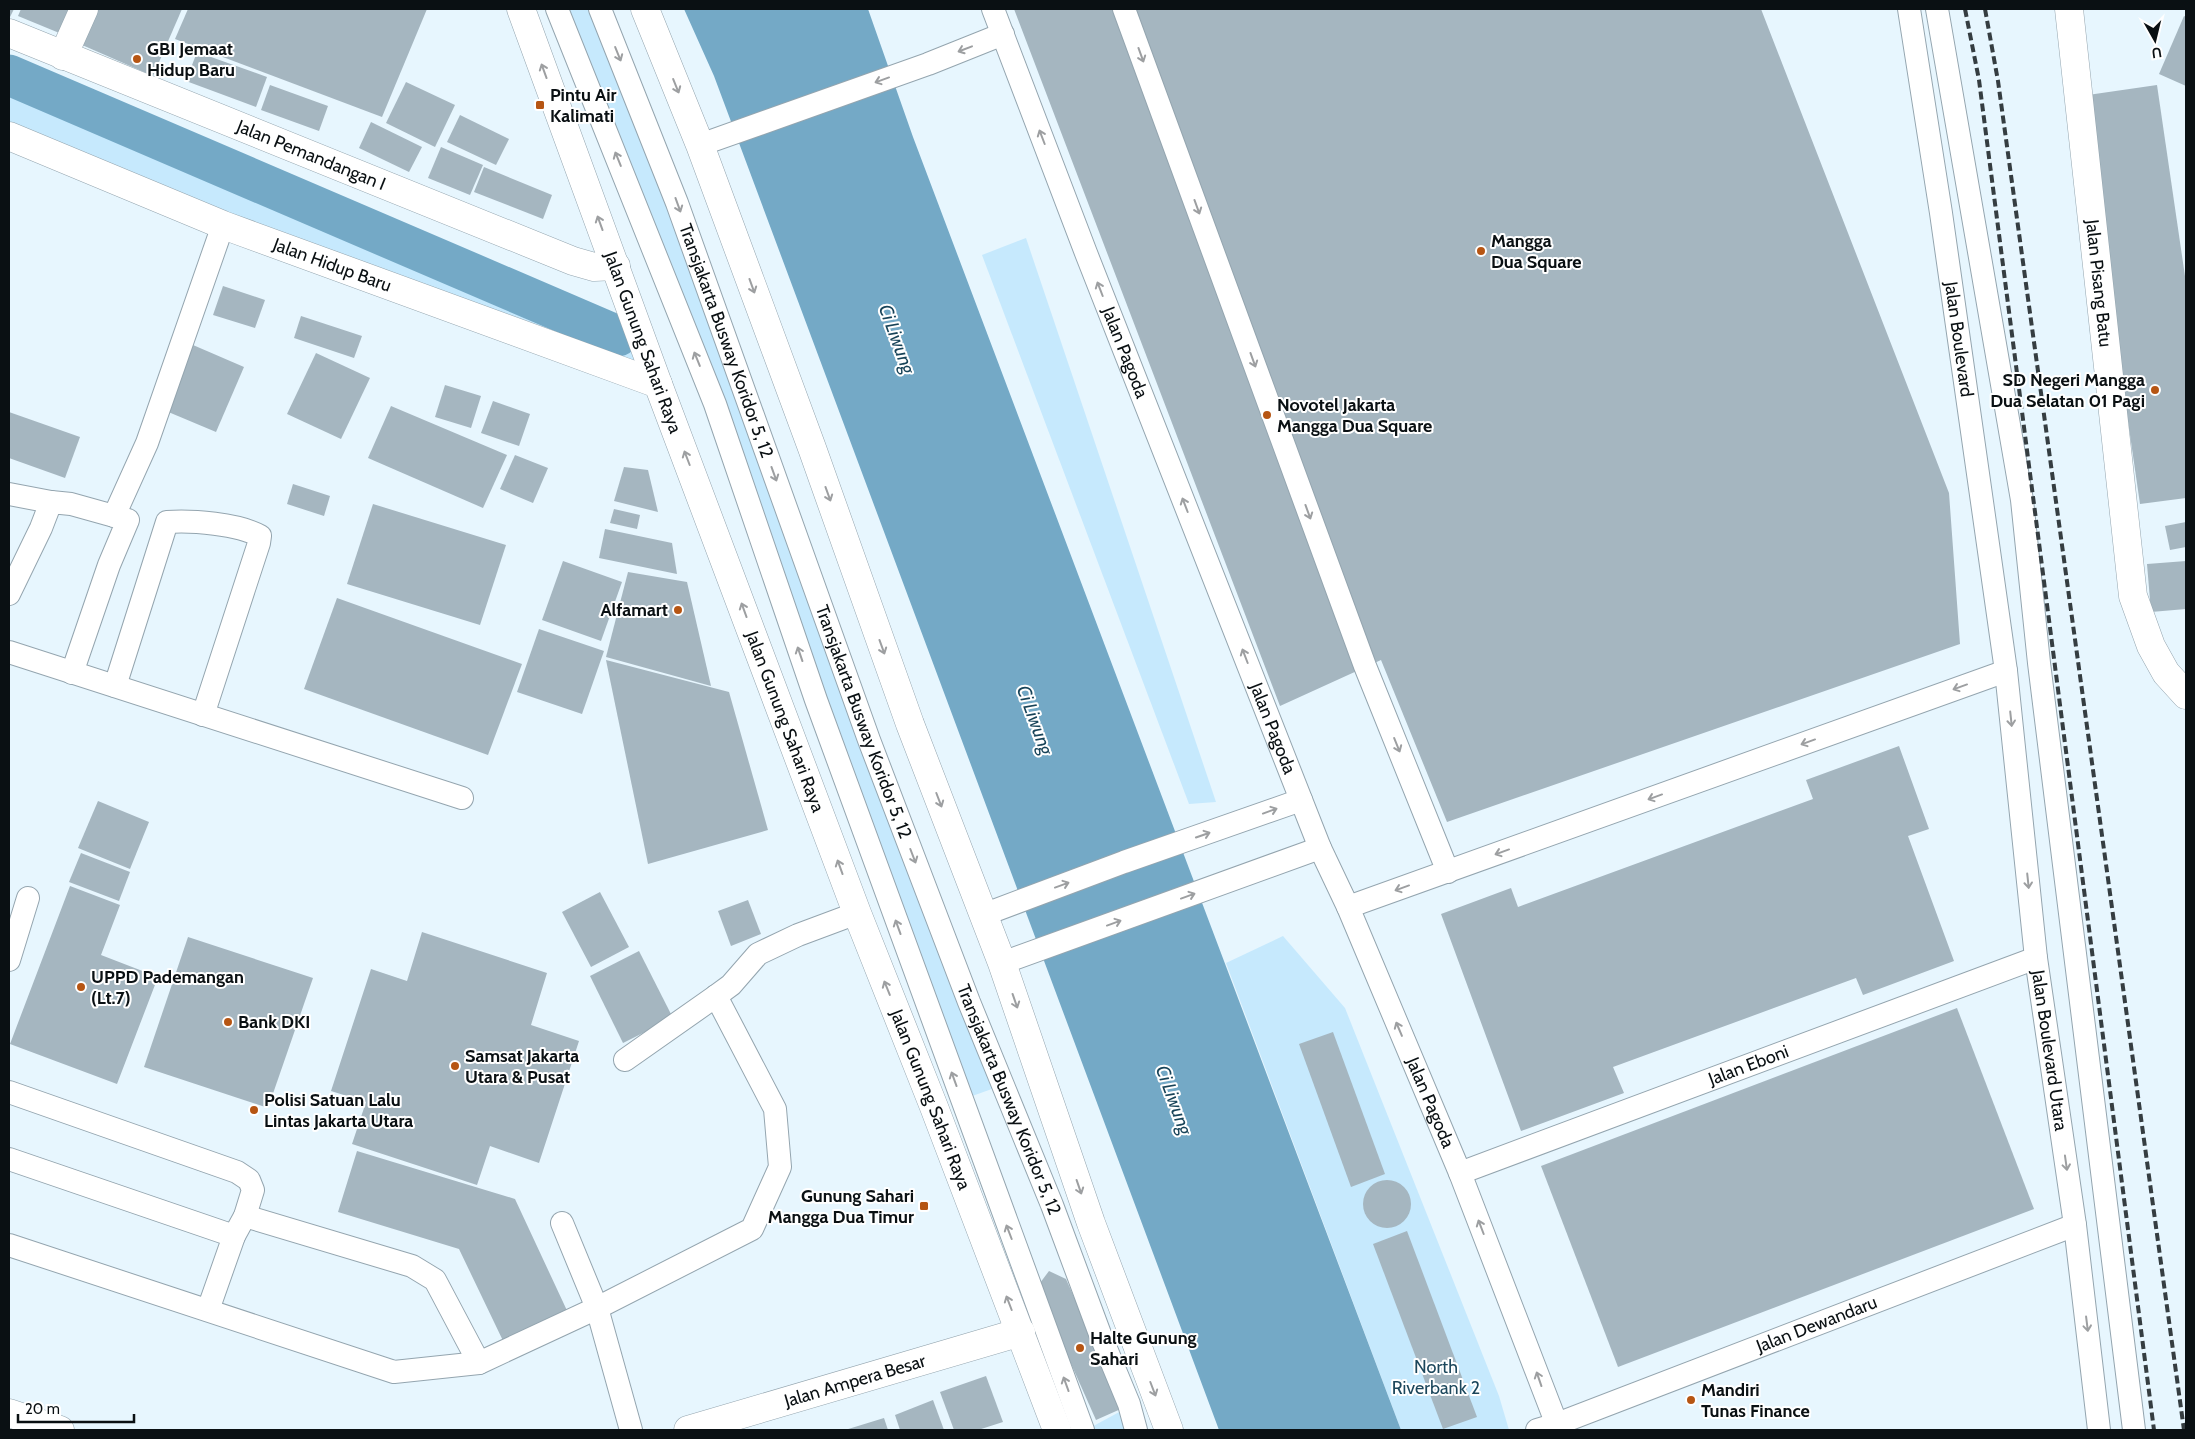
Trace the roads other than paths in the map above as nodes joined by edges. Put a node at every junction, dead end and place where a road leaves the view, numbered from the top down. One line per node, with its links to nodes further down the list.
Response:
1 (84, 9): 13 (main road)
2 (521, 9): 19 (main road, Jalan Gunung Sahari Raya, one-way to 2)
3 (557, 9): 62 (lane, Transjakarta Busway Koridor 5, 12, one-way to 3)
4 (600, 9): 63 (lane, Transjakarta Busway Koridor 5, 12, one-way to 63)
5 (645, 9): 16 (main road, one-way to 16)
6 (994, 9): 12 (lane, Jalan Pagoda)
7 (1124, 9): 35 (lane, one-way to 35)
8 (1909, 9): 17 (lane, Jalan Boulevard)
9 (1937, 9): 14 (lane)
10 (2069, 9): 30 (main road, Jalan Pisang Batu)
11 (9, 33): 13 (main road, Jalan Pemandangan I)
12 (1002, 34): 16 (lane, one-way to 16); 33 (lane, Jalan Pagoda, one-way to 12)
13 (62, 56): 19 (main road, Jalan Pemandangan I)
14 (1955, 113): 17 (lane); 66 (lane)
15 (9, 138): 18 (main road, Jalan Hidup Baru)
16 (700, 145): 39 (main road, one-way to 39)
17 (1941, 213): 27 (lane, Jalan Boulevard)
18 (223, 225): 20 (main road, Jalan Hidup Baru); 23 (lane)
19 (616, 266): 20 (main road, Jalan Gunung Sahari Raya)
20 (658, 384): 38 (main road, Jalan Gunung Sahari Raya, one-way to 20)
21 (9, 494): 22 (lane)
22 (51, 502): 23 (lane); 25 (lane)
23 (121, 518): 24 (lane); 28 (lane)
24 (166, 522): 29 (lane); 31 (lane)
25 (9, 594)
26 (9, 652): 28 (lane)
27 (2006, 670): 35 (lane, one-way to 35); 40 (lane, Jalan Boulevard Utara, one-way to 40)
28 (72, 673): 29 (lane)
29 (115, 686): 31 (lane)
30 (2186, 694)
31 (203, 715): 32 (lane)
32 (462, 798)
33 (1301, 800): 34 (lane, Jalan Pagoda); 39 (lane, one-way to 33)
34 (1320, 848): 37 (lane, Jalan Pagoda); 42 (lane, one-way to 34)
35 (1448, 872): 37 (lane, one-way to 37)
36 (28, 898): 41 (lane)
37 (1348, 907): 47 (lane, Jalan Pagoda, one-way to 37)
38 (857, 913): 43 (lane); 55 (main road, Jalan Gunung Sahari Raya, one-way to 38)
39 (983, 915): 42 (main road)
40 (2036, 958): 47 (lane, Jalan Eboni); 50 (lane, Jalan Boulevard Utara, one-way to 50)
41 (9, 960)
42 (1002, 963): 64 (main road, one-way to 64)
43 (716, 996): 44 (lane); 53 (lane)
44 (625, 1060)
45 (9, 1092): 48 (lane)
46 (9, 1159): 51 (lane)
47 (1460, 1174): 58 (lane, Jalan Pagoda, one-way to 47)
48 (244, 1216): 51 (lane); 56 (lane)
49 (562, 1223): 53 (lane)
50 (2075, 1225): 58 (lane, Jalan Dewandaru); 65 (lane, Jalan Boulevard Utara, one-way to 65)
51 (234, 1236): 54 (lane)
52 (9, 1245): 54 (lane)
53 (597, 1308): 56 (lane); 60 (lane)
54 (208, 1310): 56 (lane)
55 (1021, 1332): 61 (main road, Jalan Ampera Besar); 62 (main road, Jalan Gunung Sahari Raya)
56 (479, 1363)
57 (9, 1413): 59 (main road)
58 (1551, 1428)
59 (60, 1430)
60 (631, 1430)
61 (688, 1430)
62 (1063, 1430)
63 (1136, 1430)
64 (1169, 1430)
65 (2099, 1430)
66 (2134, 1430)

